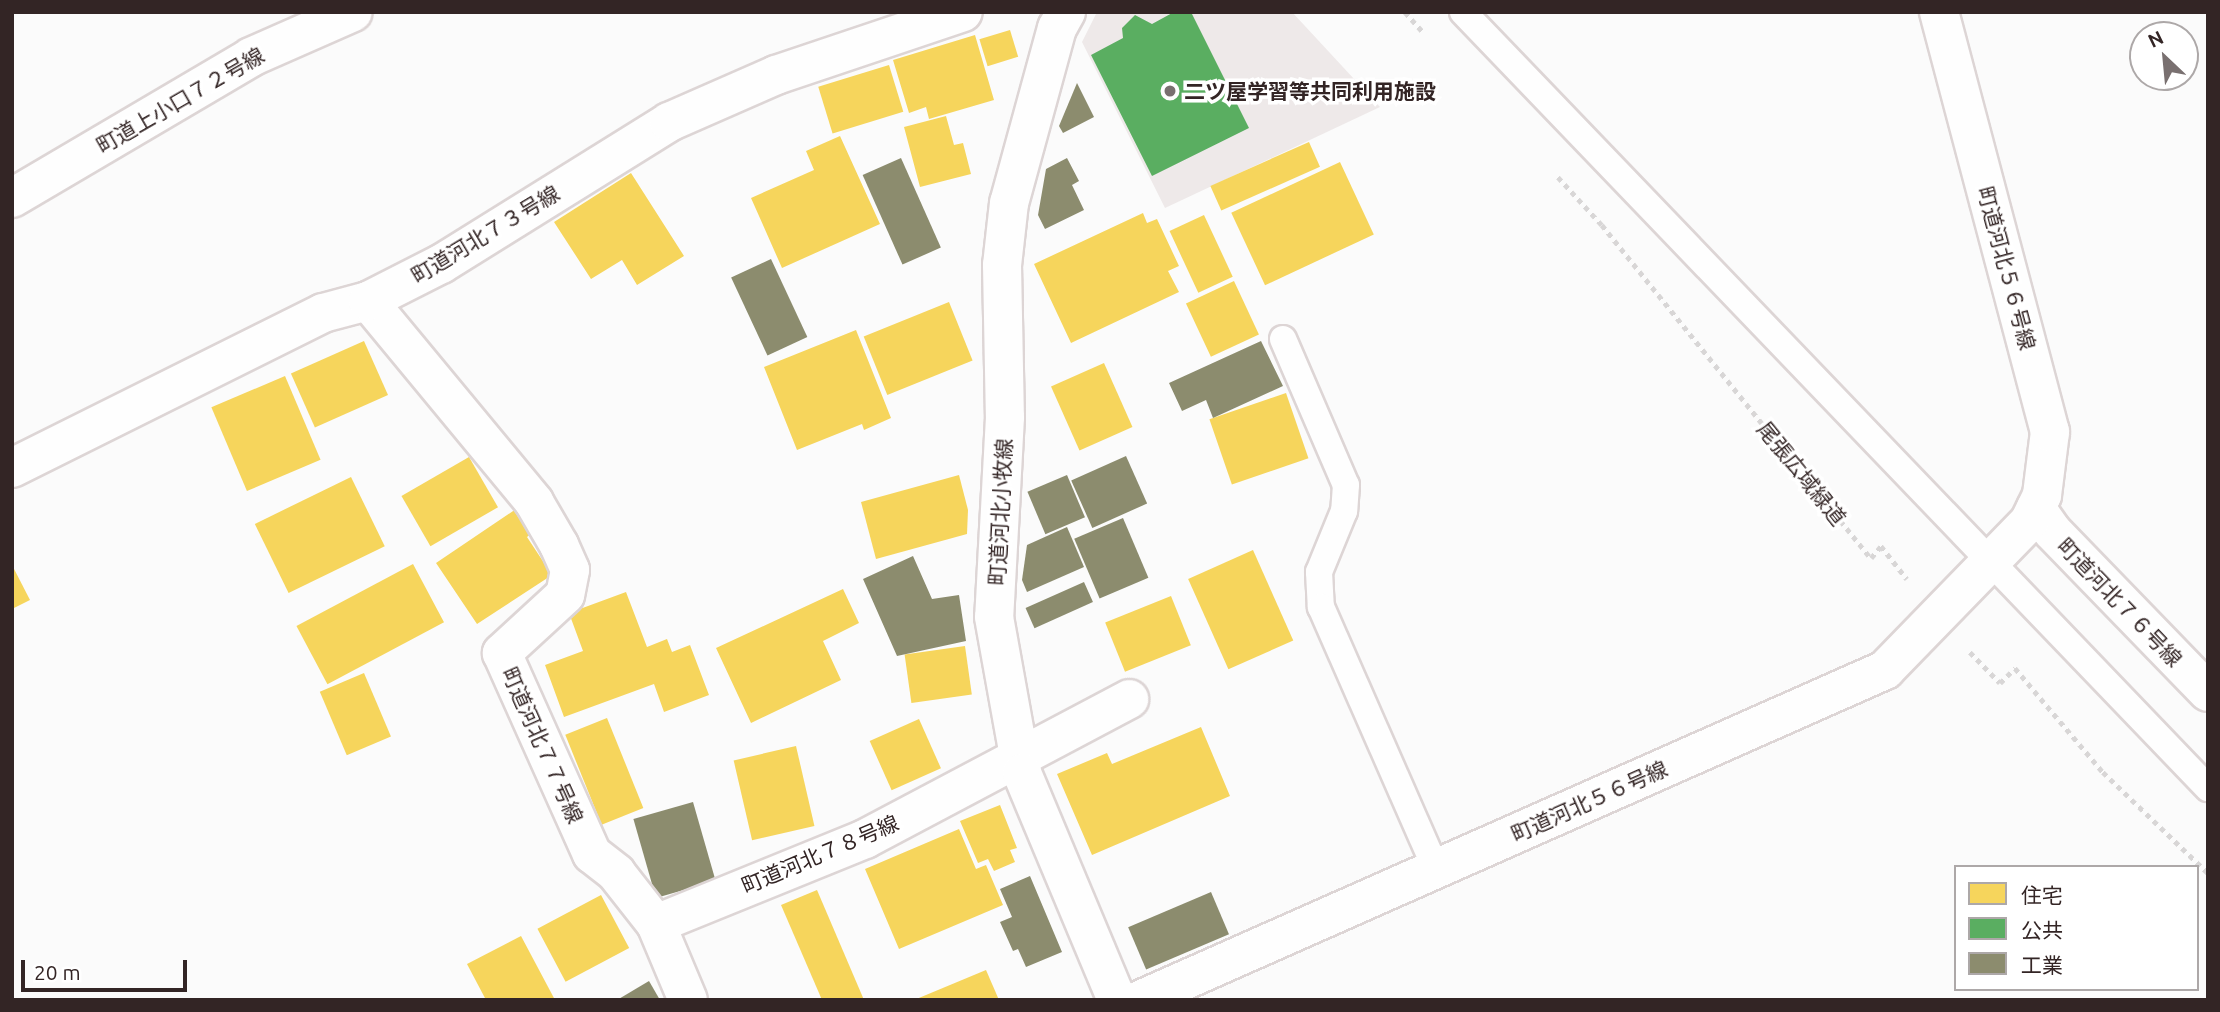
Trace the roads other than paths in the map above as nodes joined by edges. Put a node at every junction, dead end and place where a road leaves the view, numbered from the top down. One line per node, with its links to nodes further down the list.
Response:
1 (353, 12): 6 (street, 町道上小口７２号線)
2 (963, 12): 7 (street, 町道河北７３号線)
3 (1066, 12): 14 (street, 町道河北小牧線)
4 (1462, 12): 11 (lane)
5 (1939, 12): 10 (street, 町道河北５６号線)
6 (12, 198)
7 (368, 301): 9 (street, 町道河北７３号線); 17 (street, 町道河北７７号線)
8 (1283, 339): 16 (lane)
9 (12, 468)
10 (2033, 515): 11 (street, 町道河北５６号線); 12 (street, 町道河北７６号線)
11 (1996, 556): 15 (lane); 16 (street, 町道河北５６号線)
12 (2208, 692)
13 (1129, 699): 14 (street, 町道河北７８号線)
14 (1018, 756): 17 (street, 町道河北７８号線); 19 (street, 町道河北小牧線)
15 (2208, 788)
16 (1436, 869): 20 (street, 町道河北５６号線)
17 (656, 924): 18 (street, 町道河北７７号線)
18 (688, 1000)
19 (1117, 1000)
20 (1140, 1000)

